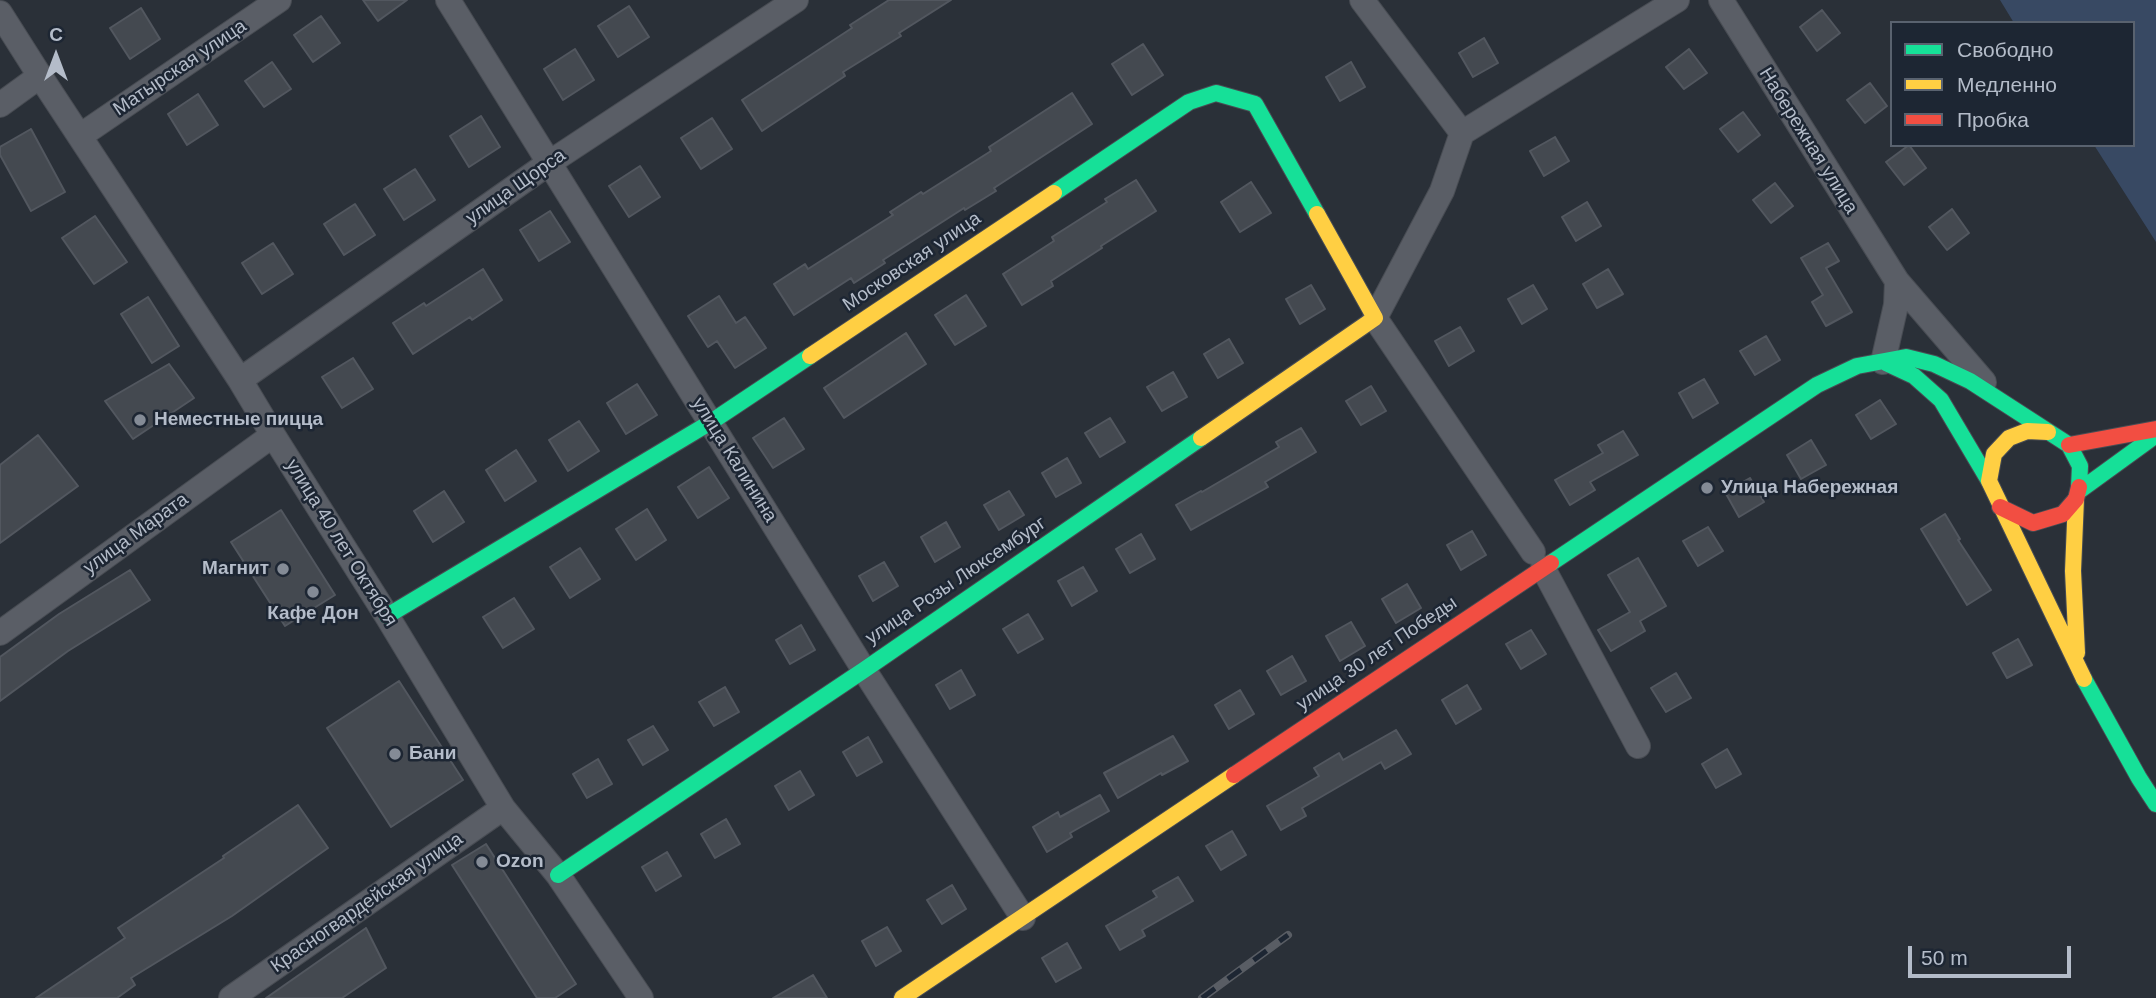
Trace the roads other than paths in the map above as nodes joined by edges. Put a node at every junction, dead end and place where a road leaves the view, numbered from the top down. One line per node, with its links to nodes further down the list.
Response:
1 (279, 0): 11 (street, Матырская улица)
2 (448, 0): 12 (street, улица Калинина)
3 (796, 0): 12 (street, улица Щорса)
4 (1362, 0): 10 (street)
5 (1677, 0): 10 (street)
6 (1721, 0): 13 (street, Набережная улица)
7 (0, 13): 8 (street, улица 40 лет Октября)
8 (40, 76): 9 (street); 11 (street, улица 40 лет Октября)
9 (0, 106)
10 (1462, 133): 14 (street)
11 (80, 136): 16 (street, улица 40 лет Октября)
12 (550, 163): 16 (street, улица Щорса); 18 (street, улица Калинина)
13 (1897, 281): 15 (street); 17 (street, Набережная улица)
14 (1375, 318): 18 (main road, Московская улица); 27 (street); 31 (main road, улица Розы Люксембург)
15 (1883, 362): 17 (main road, Набережная улица); 24 (main road); 27 (main road, улица 30 лет Победы)
16 (240, 380): 21 (street, улица 40 лет Октября)
17 (2001, 401): 20 (main road, Набережная улица)
18 (711, 422): 28 (main road, Московская улица); 31 (street, улица Калинина)
19 (2156, 429): 23 (main road)
20 (2048, 432): 23 (main road, Набережная улица); 24 (main road)
21 (273, 435): 28 (street, улица 40 лет Октября); 29 (street, улица Марата)
22 (2156, 435): 25 (main road)
23 (2069, 445): 25 (main road)
24 (1989, 481): 26 (main road)
25 (2078, 495): 26 (main road); 30 (main road)
26 (2000, 507): 30 (main road)
27 (1538, 560): 32 (street); 36 (main road, улица 30 лет Победы)
28 (387, 616): 34 (street, улица 40 лет Октября)
29 (0, 633)
30 (2077, 667): 33 (main road)
31 (863, 670): 35 (main road, улица Розы Люксембург); 36 (street, улица Калинина)
32 (1638, 746)
33 (2156, 804)
34 (503, 808): 35 (street, улица 40 лет Октября); 37 (street, Красногвардейская улица)
35 (558, 875): 38 (street, улица 40 лет Октября)
36 (1023, 918): 39 (main road, улица 30 лет Победы)
37 (232, 998)
38 (641, 998)
39 (902, 998)

